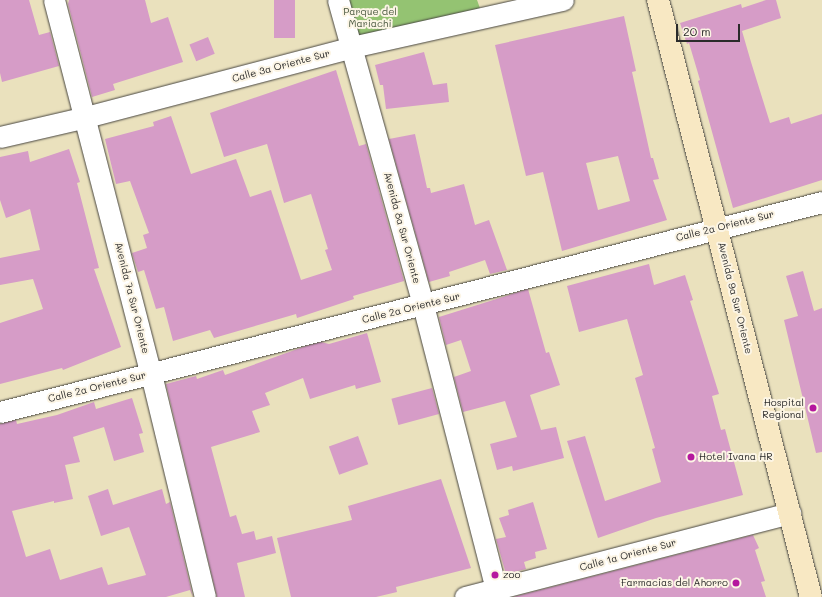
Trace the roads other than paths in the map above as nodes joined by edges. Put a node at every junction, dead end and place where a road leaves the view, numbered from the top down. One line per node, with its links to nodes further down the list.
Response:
1 (54, 0): 7 (street, Avenida 7a Sur Oriente)
2 (338, 0): 6 (street, Avenida 8a Sur Oriente)
3 (563, 0): 5 (street, Calle 3a Oriente Sur)
4 (658, 0): 10 (main road, Avenida 9a Sur Oriente)
5 (483, 9): 6 (street, Calle 3a Oriente Sur)
6 (352, 47): 7 (street, Calle 3a Oriente Sur); 11 (street, Avenida 8a Sur Oriente)
7 (86, 117): 8 (street, Calle 3a Oriente Sur); 12 (street, Avenida 7a Sur Oriente)
8 (0, 137)
9 (822, 202): 10 (street, Calle 2a Oriente Sur)
10 (717, 228): 11 (street, Calle 2a Oriente Sur); 14 (main road, Avenida 9a Sur Oriente)
11 (423, 305): 12 (street, Calle 2a Oriente Sur); 15 (street, Avenida 8a Sur Oriente)
12 (151, 374): 13 (street, Calle 2a Oriente Sur); 16 (street, Avenida 7a Sur Oriente)
13 (0, 412)
14 (790, 513): 15 (street, Calle 1a Oriente Sur); 18 (main road, Avenida 9a Sur Oriente)
15 (497, 593): 17 (street, Calle 1a Oriente Sur)
16 (205, 597)
17 (466, 597)
18 (811, 597)

